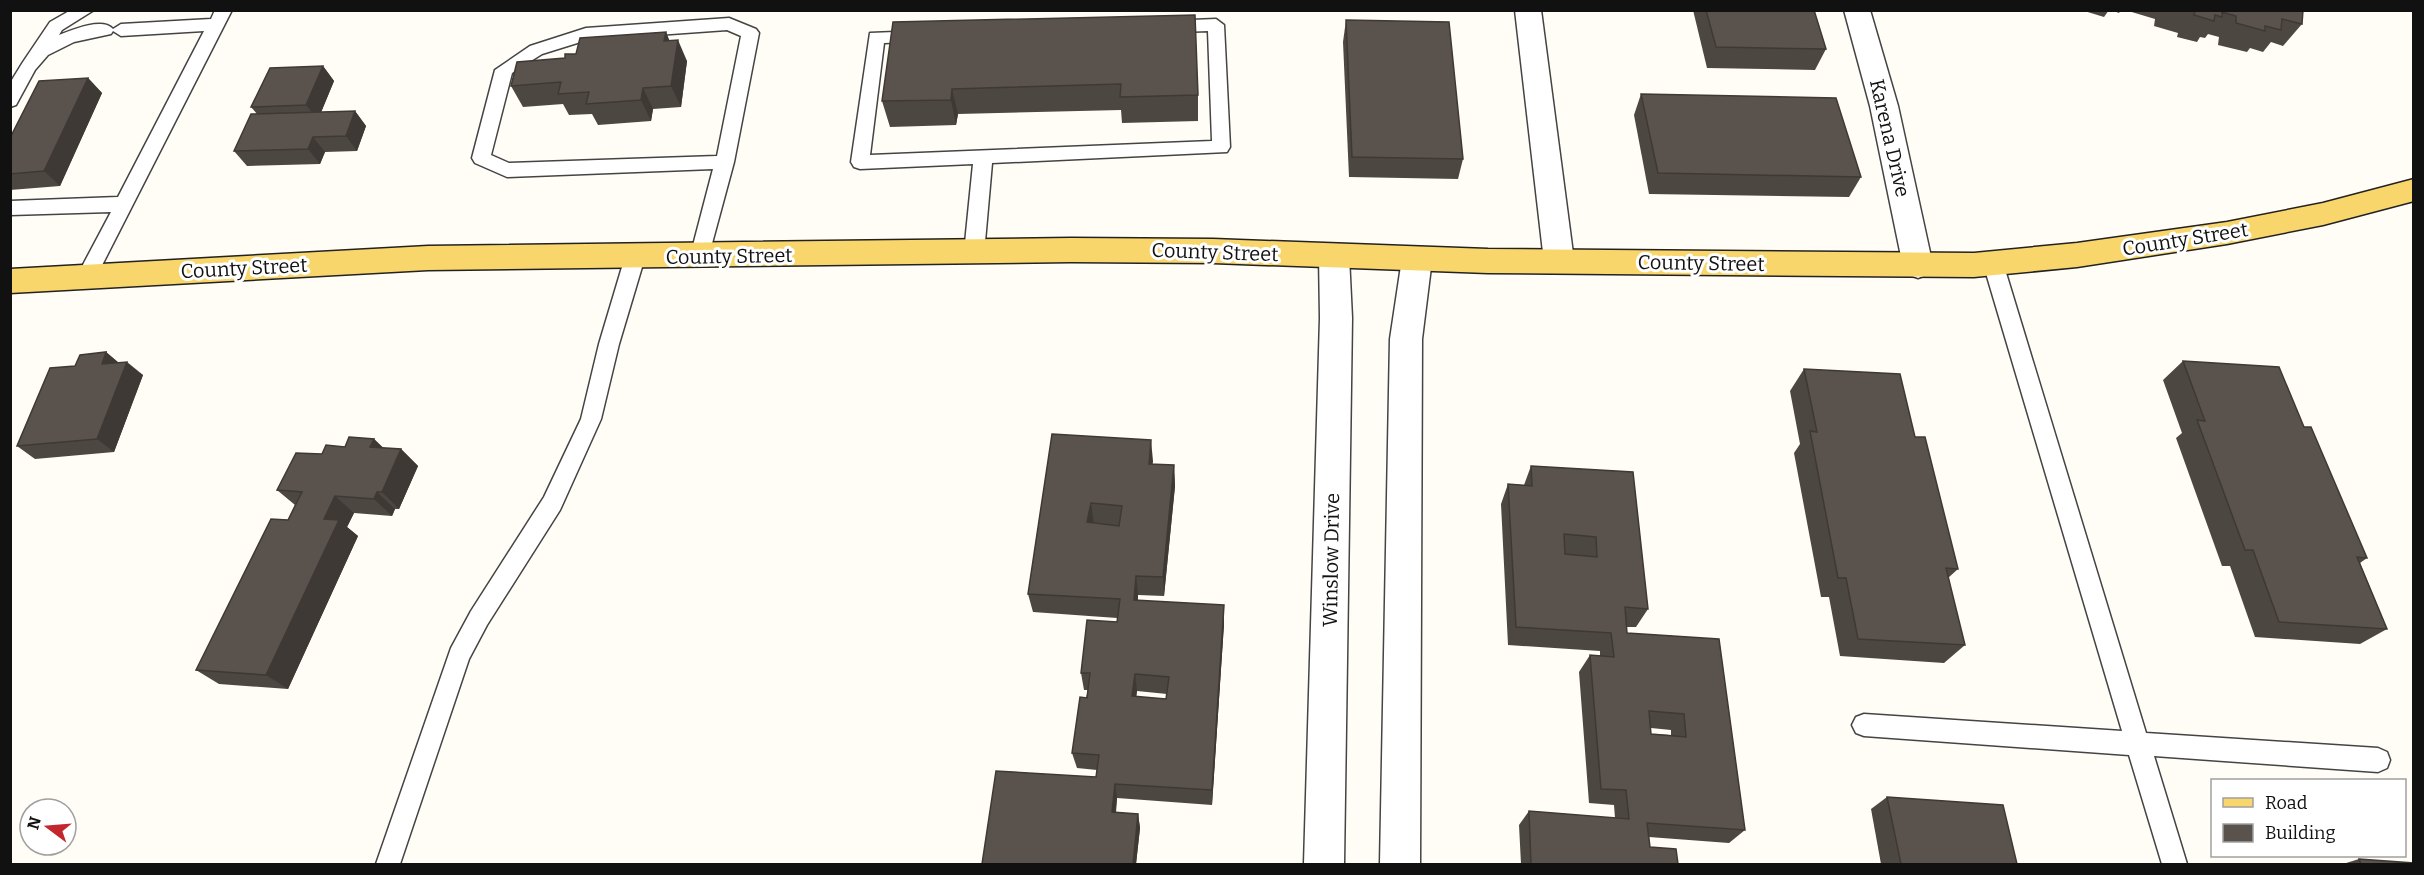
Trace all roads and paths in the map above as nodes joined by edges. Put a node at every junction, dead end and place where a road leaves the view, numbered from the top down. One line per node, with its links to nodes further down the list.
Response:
1 (86, 10): 5 (lane)
2 (1528, 10): 17 (street)
3 (1857, 10): 19 (street, Karena Drive)
4 (220, 18): 5 (lane); 10 (lane)
5 (37, 56): 6 (lane)
6 (10, 101)
7 (983, 158): 7 (lane); 12 (lane)
8 (725, 162): 8 (lane); 13 (lane)
9 (2414, 190): 18 (main road, County Street)
10 (124, 204): 11 (lane); 20 (lane)
11 (10, 208)
12 (974, 253): 13 (main road, County Street); 14 (main road, County Street)
13 (700, 256): 15 (main road, County Street)
14 (1334, 256): 16 (main road, County Street); 26 (street, Winslow Drive)
15 (635, 257): 20 (main road, County Street); 25 (lane)
16 (1417, 259): 17 (main road, County Street); 27 (street)
17 (1559, 261): 19 (main road, County Street)
18 (1993, 263): 19 (main road, County Street); 23 (lane)
19 (1918, 266)
20 (87, 276): 21 (main road, County Street)
21 (10, 280)
22 (1864, 725): 23 (lane)
23 (2137, 742): 24 (lane); 28 (lane)
24 (2378, 760)
25 (388, 864)
26 (1324, 864)
27 (1400, 864)
28 (2174, 864)

